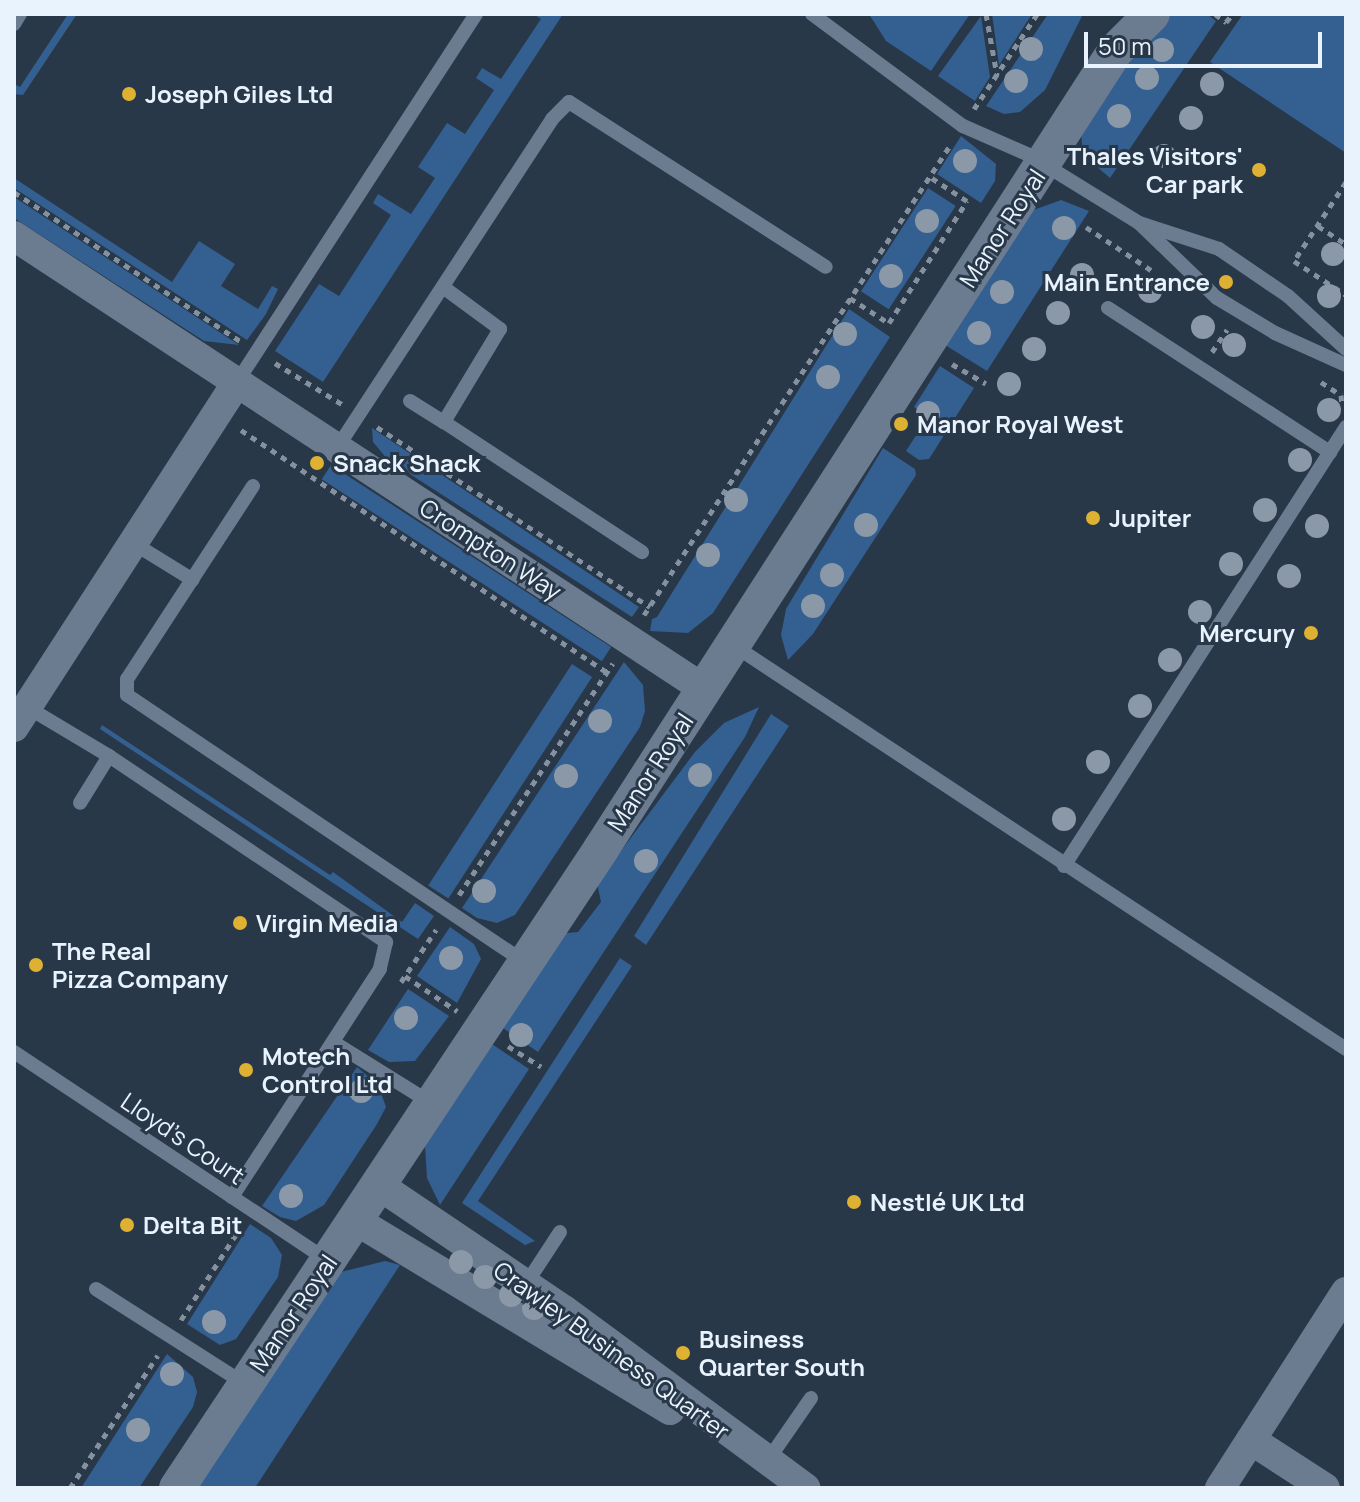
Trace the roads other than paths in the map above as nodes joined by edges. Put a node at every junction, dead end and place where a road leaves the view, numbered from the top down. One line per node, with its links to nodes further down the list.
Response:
1 (20, 14): 6 (lane)
2 (476, 14): 16 (lane)
3 (812, 14): 8 (lane)
4 (1117, 14): 7 (street, Manor Royal)
5 (1152, 14): 7 (street, Manor Royal)
6 (14, 24)
7 (1115, 51): 8 (street, Manor Royal)
8 (1043, 163): 9 (lane); 26 (street, Manor Royal)
9 (1139, 223): 14 (lane); 15 (lane)
10 (14, 236): 16 (street, Crompton Way)
11 (826, 267): 12 (lane)
12 (443, 287): 18 (lane); 20 (lane)
13 (1108, 308): 21 (lane)
14 (1346, 349)
15 (1346, 365)
16 (237, 382): 20 (street, Crompton Way); 23 (street)
17 (410, 401): 18 (lane)
18 (444, 422): 24 (lane)
19 (1346, 427): 21 (lane)
20 (337, 448): 27 (street, Crompton Way)
21 (1330, 452): 31 (lane)
22 (253, 486): 25 (lane)
23 (133, 543): 25 (lane); 28 (street)
24 (642, 552)
25 (193, 580): 32 (lane)
26 (733, 645): 27 (street, Manor Royal); 31 (lane)
27 (704, 689): 32 (street, Manor Royal)
28 (20, 717): 29 (lane)
29 (109, 756): 30 (lane); 33 (lane)
30 (80, 803)
31 (1064, 866): 34 (lane)
32 (524, 962): 36 (street, Manor Royal)
33 (333, 1042): 36 (lane); 38 (lane)
34 (1346, 1049)
35 (14, 1052): 38 (lane, Lloyd's Court)
36 (432, 1104): 37 (street, Manor Royal)
37 (377, 1184): 39 (street, Manor Royal); 42 (street, Crawley Business Quarter)
38 (232, 1197): 41 (lane, Lloyd's Court)
39 (355, 1220): 41 (street, Manor Royal); 48 (street, Crawley Business Quarter)
40 (560, 1232): 42 (lane)
41 (327, 1260): 45 (street, Manor Royal)
42 (526, 1284): 48 (street, Crawley Business Quarter)
43 (96, 1289): 45 (lane)
44 (1346, 1292): 47 (street)
45 (246, 1384): 49 (street, Manor Royal)
46 (811, 1398): 48 (lane)
47 (1251, 1440): 50 (street); 51 (street)
48 (787, 1480)
49 (177, 1488)
50 (1220, 1488)
51 (1325, 1488)

